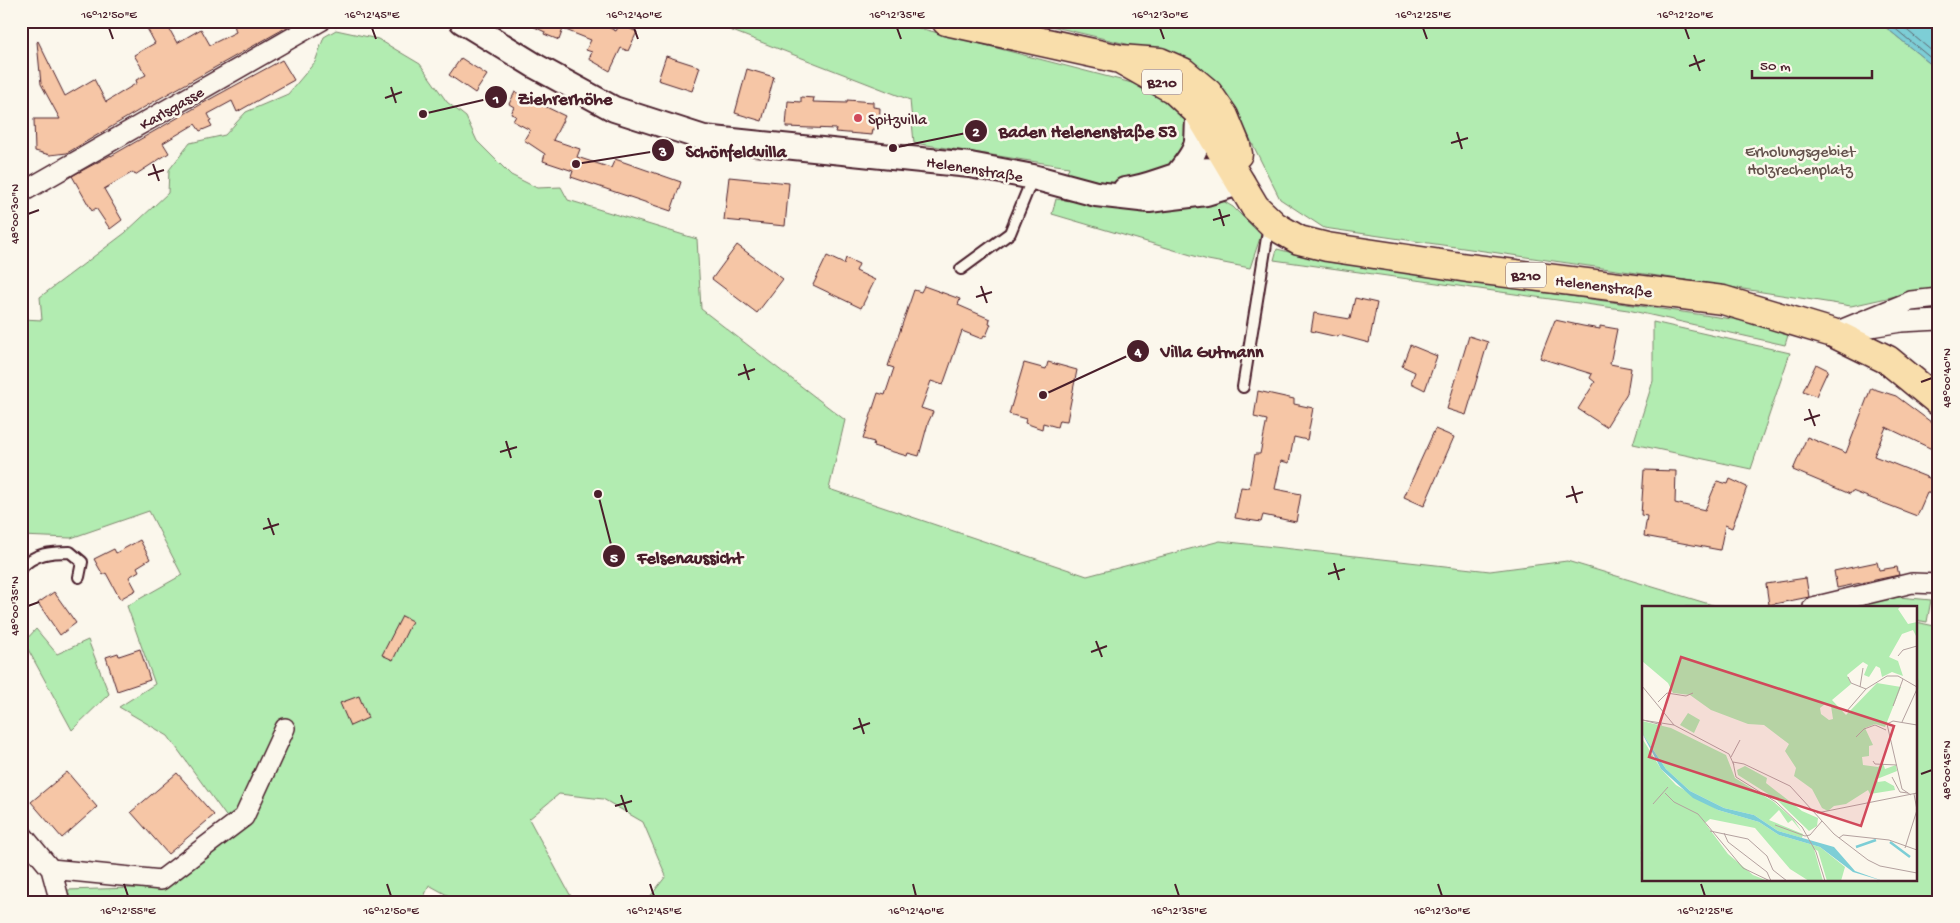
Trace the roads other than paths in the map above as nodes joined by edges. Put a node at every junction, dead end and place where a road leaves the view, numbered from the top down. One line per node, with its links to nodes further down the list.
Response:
1 (321, 21): 9 (street, Karlsgasse)
2 (462, 21): 7 (street, Helenenstraße)
3 (946, 21): 4 (main road, B210)
4 (1120, 59): 5 (main road, B210); 8 (main road, B210)
5 (1199, 113): 6 (street); 8 (main road, Helenenstraße / B210)
6 (1177, 175): 8 (street, Helenenstraße); 10 (street, Helenenstraße)
7 (1033, 177): 10 (street, Helenenstraße); 12 (lane)
8 (1242, 182): 10 (street, Helenenstraße); 11 (main road, Helenenstraße / B210)
9 (21, 193)
10 (1096, 194)
11 (1270, 221): 15 (main road, Helenenstraße / B210); 16 (lane)
12 (961, 269)
13 (1939, 298): 15 (street)
14 (1939, 320): 15 (street)
15 (1833, 333): 17 (main road, Helenenstraße / B210)
16 (1243, 387)
17 (1939, 402)
18 (21, 568): 19 (lane)
19 (79, 577)
20 (1939, 584): 21 (street)
21 (1817, 606)
22 (285, 728): 24 (street)
23 (21, 833): 24 (street)
24 (51, 869): 25 (street)
25 (60, 902)

